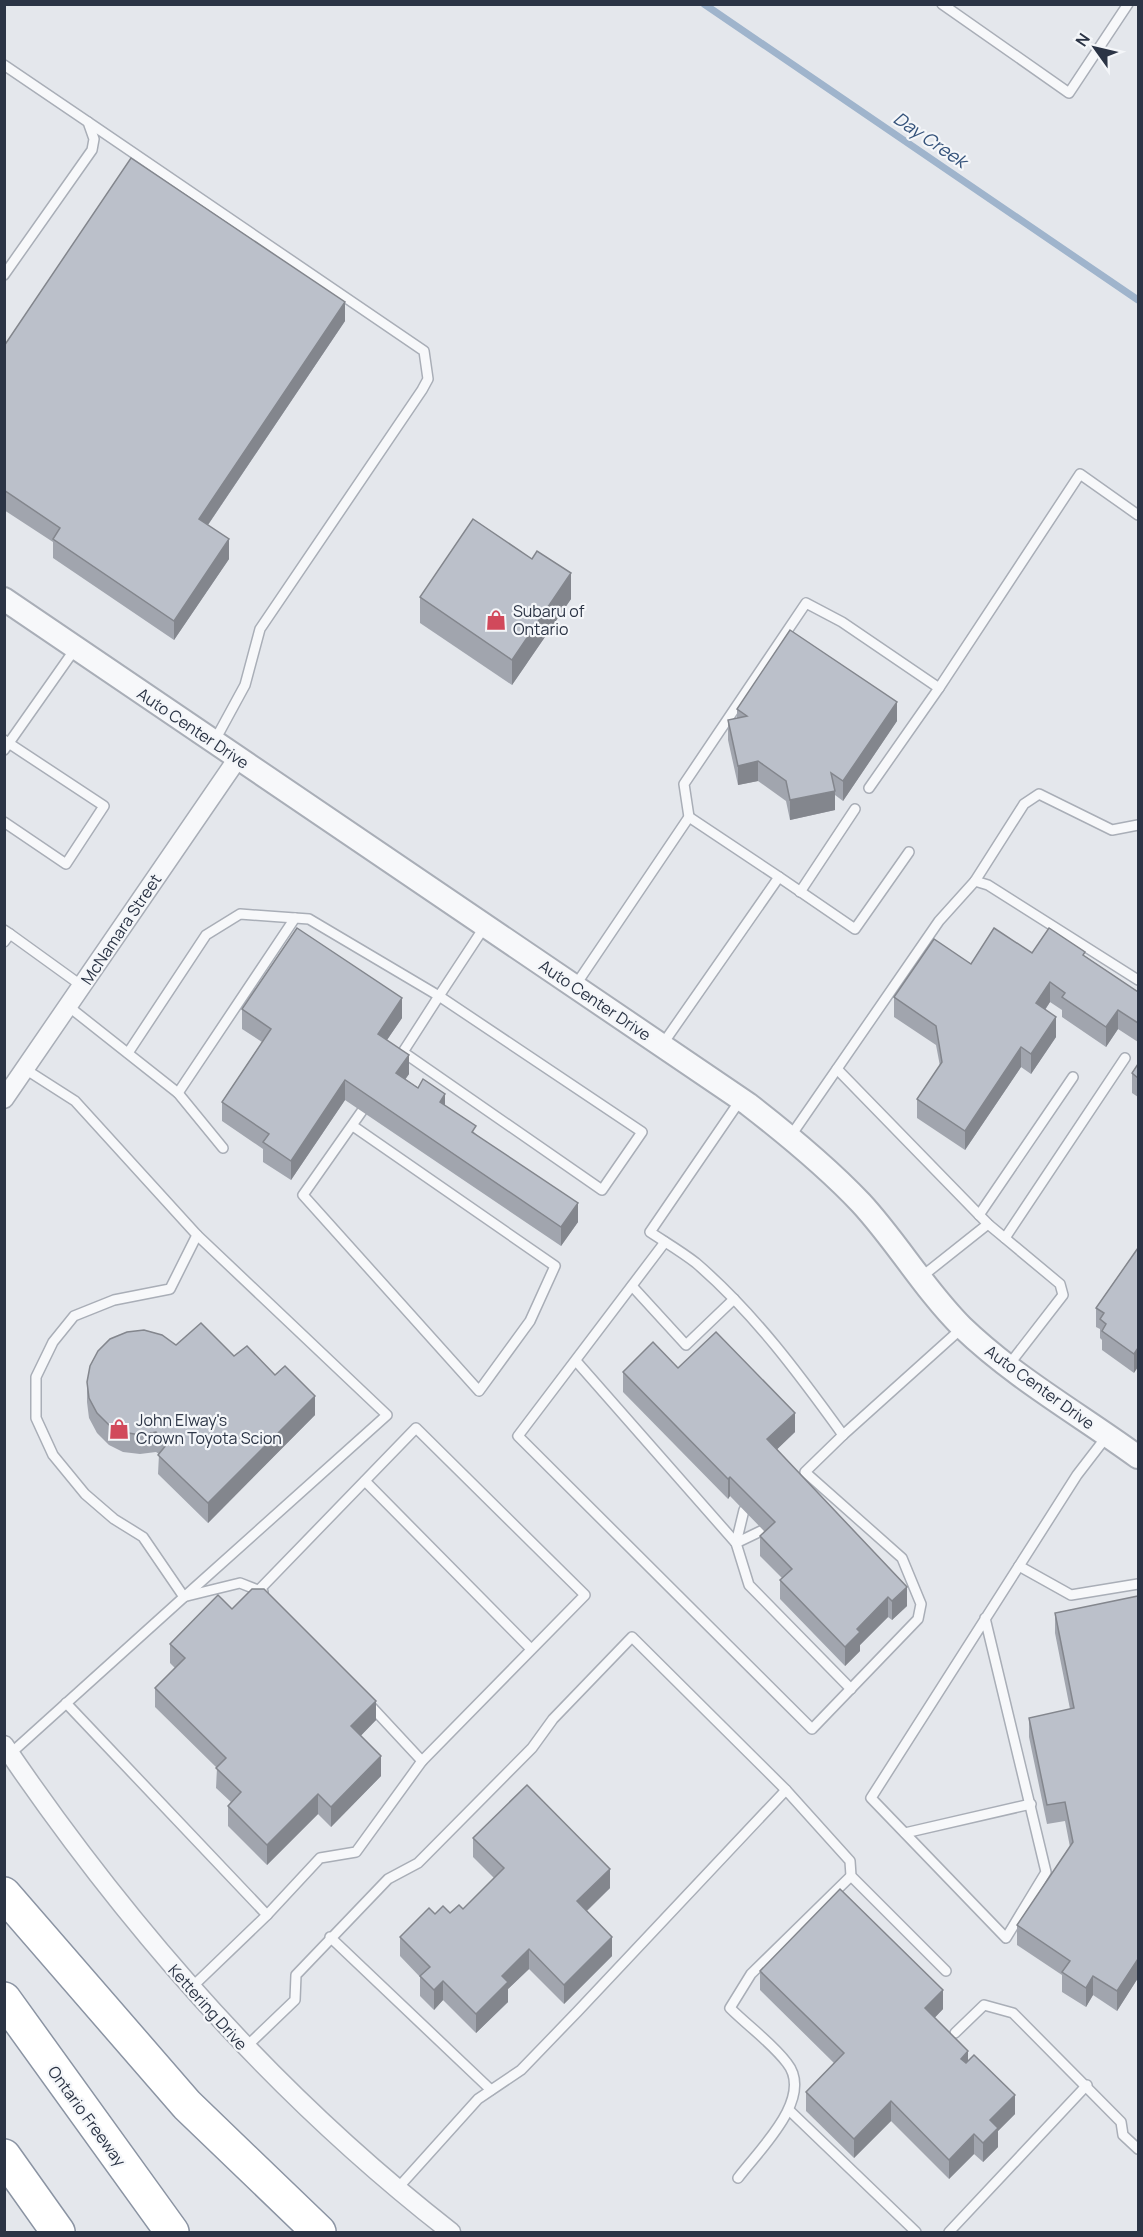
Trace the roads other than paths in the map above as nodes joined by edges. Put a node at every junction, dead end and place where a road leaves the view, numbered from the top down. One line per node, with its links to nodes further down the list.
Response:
1 (942, 4): 2 (lane)
2 (1128, 4)
3 (4, 64): 4 (lane)
4 (88, 122): 5 (lane); 10 (lane)
5 (4, 274)
6 (1138, 515): 9 (lane)
7 (4, 598): 8 (street, Auto Center Drive)
8 (75, 649): 10 (street, Auto Center Drive); 11 (lane)
9 (939, 688): 13 (lane); 15 (lane)
10 (214, 742): 12 (street, Auto Center Drive)
11 (6, 744): 16 (lane)
12 (238, 758): 23 (street, Auto Center Drive); 26 (street, McNamara Street)
13 (869, 788)
14 (855, 809): 21 (lane)
15 (689, 817): 19 (lane); 27 (lane)
16 (4, 822)
17 (1138, 825): 20 (lane)
18 (909, 852): 21 (lane)
19 (779, 877): 21 (lane); 30 (lane)
20 (975, 881): 25 (lane); 33 (lane)
21 (800, 892)
22 (295, 918): 28 (lane); 31 (lane); 36 (lane)
23 (485, 926): 27 (street, Auto Center Drive); 28 (lane)
24 (6, 935): 26 (lane)
25 (1138, 980)
26 (82, 986): 29 (street, McNamara Street)
27 (574, 986): 30 (street, Auto Center Drive)
28 (439, 996): 28 (lane)
29 (68, 1006): 31 (lane); 34 (street, McNamara Street)
30 (662, 1045): 38 (street, Auto Center Drive)
31 (128, 1053): 36 (lane)
32 (1125, 1058): 46 (lane)
33 (837, 1069): 41 (lane); 43 (lane)
34 (25, 1070): 37 (street, McNamara Street); 45 (lane)
35 (1073, 1077): 43 (lane)
36 (178, 1093): 42 (lane)
37 (4, 1099)
38 (741, 1099): 41 (street, Auto Center Drive); 47 (lane)
39 (362, 1111): 40 (lane)
40 (352, 1126): 40 (lane)
41 (790, 1137): 48 (street, Auto Center Drive)
42 (223, 1148)
43 (979, 1215): 44 (lane)
44 (988, 1224): 46 (lane); 48 (lane)
45 (197, 1235): 67 (lane); 67 (lane)
46 (1005, 1238): 53 (lane)
47 (665, 1242): 49 (lane); 50 (lane)
48 (920, 1278): 51 (street, Auto Center Drive)
49 (632, 1286): 50 (lane); 52 (lane)
50 (734, 1299): 54 (lane)
51 (963, 1327): 53 (street, Auto Center Drive); 54 (lane)
52 (576, 1361): 63 (lane); 71 (lane)
53 (1008, 1367): 55 (street, Auto Center Drive)
54 (843, 1435): 57 (lane)
55 (1107, 1436): 56 (street, Auto Center Drive); 64 (lane)
56 (1138, 1455)
57 (805, 1472): 58 (lane); 60 (lane); 71 (lane)
58 (794, 1473)
59 (365, 1481): 66 (lane); 70 (lane); 70 (lane)
60 (803, 1483)
61 (744, 1510): 63 (lane)
62 (763, 1530): 63 (lane)
63 (736, 1543): 71 (lane)
64 (1019, 1566): 65 (lane); 69 (lane)
65 (1138, 1584)
66 (260, 1589): 67 (lane); 68 (lane)
67 (184, 1597): 73 (lane)
68 (268, 1597)
69 (986, 1618): 77 (lane); 78 (lane)
70 (531, 1649): 75 (lane)
71 (851, 1689)
72 (357, 1692): 75 (lane)
73 (66, 1704): 74 (lane); 81 (lane)
74 (7, 1750): 84 (street, Kettering Drive)
75 (422, 1761): 81 (lane)
76 (786, 1790): 79 (lane); 82 (lane); 89 (lane)
77 (1031, 1804): 78 (lane); 78 (lane)
78 (905, 1833)
79 (851, 1876): 83 (lane); 90 (lane)
80 (4, 1894): 97 (highway)
81 (267, 1915): 84 (lane)
82 (330, 1937): 87 (lane); 89 (lane)
83 (946, 1971)
84 (190, 1988): 87 (street, Kettering Drive)
85 (4, 1999): 96 (highway, Ontario Freeway)
86 (955, 2033): 88 (lane)
87 (245, 2048): 94 (street, Kettering Drive)
88 (1087, 2085): 91 (lane); 100 (lane)
89 (491, 2090): 94 (lane)
90 (790, 2111): 93 (lane); 99 (lane)
91 (1138, 2149)
92 (4, 2156): 95 (highway)
93 (738, 2178)
94 (397, 2189): 98 (street, Kettering Drive)
95 (58, 2232)
96 (172, 2232)
97 (319, 2232)
98 (451, 2232)
99 (916, 2232)
100 (949, 2232)

